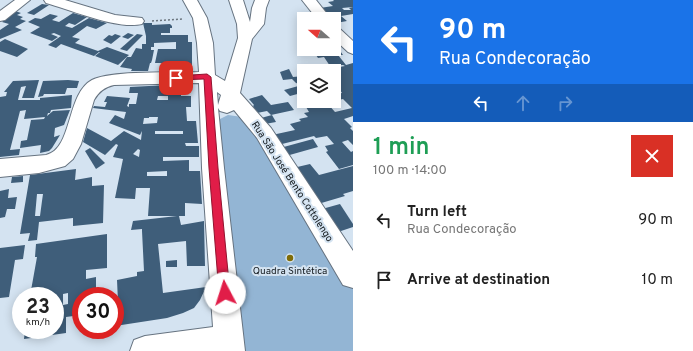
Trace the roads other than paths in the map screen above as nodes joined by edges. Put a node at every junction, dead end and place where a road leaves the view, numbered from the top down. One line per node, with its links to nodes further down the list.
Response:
1 (23, 0): 8 (street)
2 (51, 0): 9 (street)
3 (236, 0): 10 (street)
4 (262, 0): 10 (street)
5 (309, 0): 7 (street)
6 (195, 9): 13 (street)
7 (318, 12)
8 (0, 17)
9 (137, 21)
10 (245, 38): 14 (street)
11 (341, 38): 12 (street)
12 (353, 49)
13 (207, 77): 14 (street, Rua São José Bento Cottolengo); 15 (street); 16 (street)
14 (230, 93): 15 (street); 17 (street, Rua São José Bento Cottolengo)
15 (211, 127): 18 (street)
16 (0, 168)
17 (353, 275)
18 (230, 346): 19 (street)
19 (144, 351)

